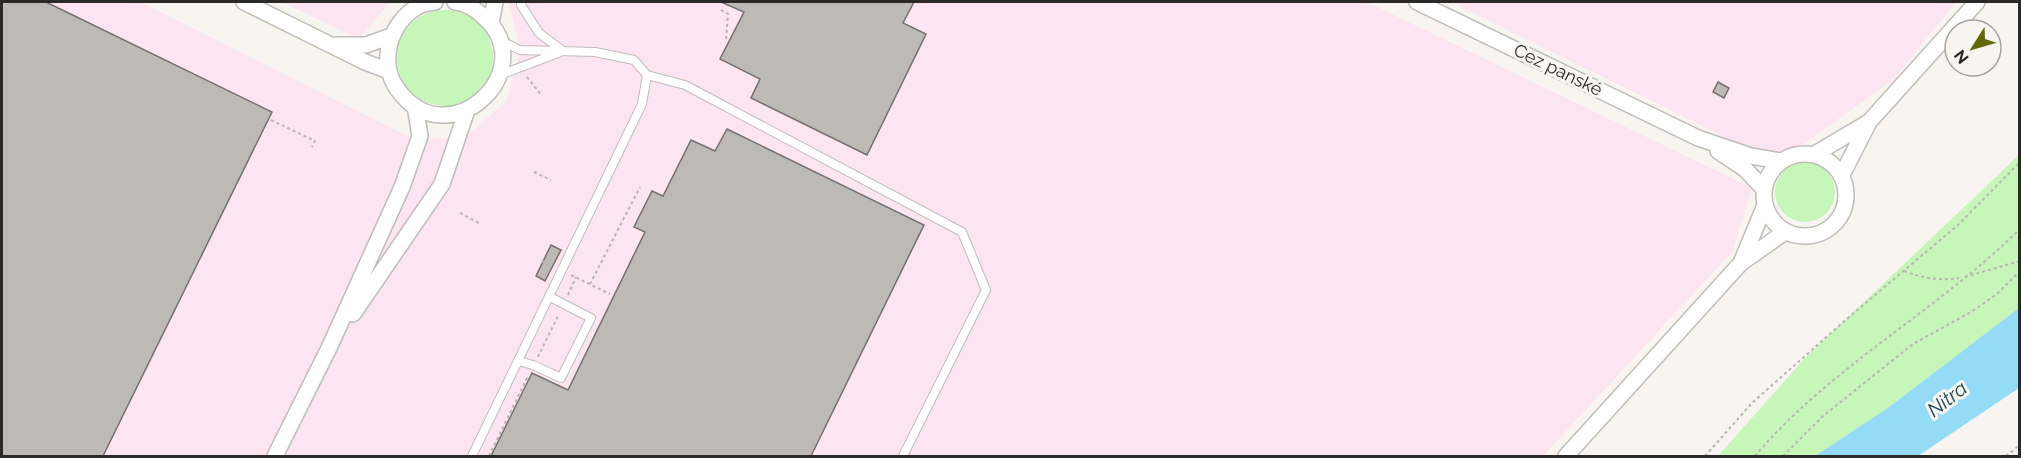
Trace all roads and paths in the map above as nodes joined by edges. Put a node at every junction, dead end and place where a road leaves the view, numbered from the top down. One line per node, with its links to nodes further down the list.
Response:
1 (244, 2): 13 (street)
2 (435, 2): 10 (street)
3 (458, 2): 9 (street)
4 (495, 2): 9 (street)
5 (521, 2): 14 (lane)
6 (1417, 2): 24 (street, Cez panské)
7 (1977, 2): 23 (street)
8 (721, 10): 12 (path)
9 (491, 23): 11 (street)
10 (391, 36): 13 (street); 15 (street)
11 (499, 40): 14 (lane); 18 (street)
12 (726, 41)
13 (333, 45): 15 (street)
14 (562, 51): 17 (lane); 18 (lane)
15 (389, 71): 20 (street)
16 (524, 73): 19 (path)
17 (647, 75): 47 (lane); 53 (lane)
18 (499, 76): 21 (street)
19 (542, 96)
20 (415, 106): 21 (street); 48 (street)
21 (467, 110): 48 (street)
22 (271, 120): 25 (path)
23 (1869, 122): 26 (street); 30 (street)
24 (1698, 138): 27 (street, Cez panské); 33 (street, Cez panské)
25 (312, 147)
26 (1815, 154): 27 (street); 30 (street)
27 (1781, 161): 33 (street)
28 (2019, 162): 41 (path)
29 (534, 172): 31 (path)
30 (1842, 175): 38 (street)
31 (551, 180)
32 (640, 187): 45 (path)
33 (1764, 189): 34 (street)
34 (1765, 206): 38 (street); 40 (street)
35 (460, 213): 36 (path)
36 (480, 223)
37 (2019, 229): 44 (path)
38 (1785, 232): 40 (street)
39 (2019, 261): 44 (path)
40 (1741, 263): 54 (street)
41 (1904, 271): 44 (path); 55 (path)
42 (2019, 272): 57 (path)
43 (573, 276): 45 (path)
44 (1962, 278): 56 (path)
45 (590, 284): 46 (path)
46 (610, 294)
47 (550, 297): 49 (lane); 49 (lane)
48 (329, 348): 51 (street)
49 (519, 361): 52 (lane)
50 (2019, 445): 58 (path)
51 (275, 456)
52 (471, 456)
53 (903, 456)
54 (1566, 456)
55 (1705, 456)
56 (1755, 456)
57 (1783, 456)
58 (2006, 456)

